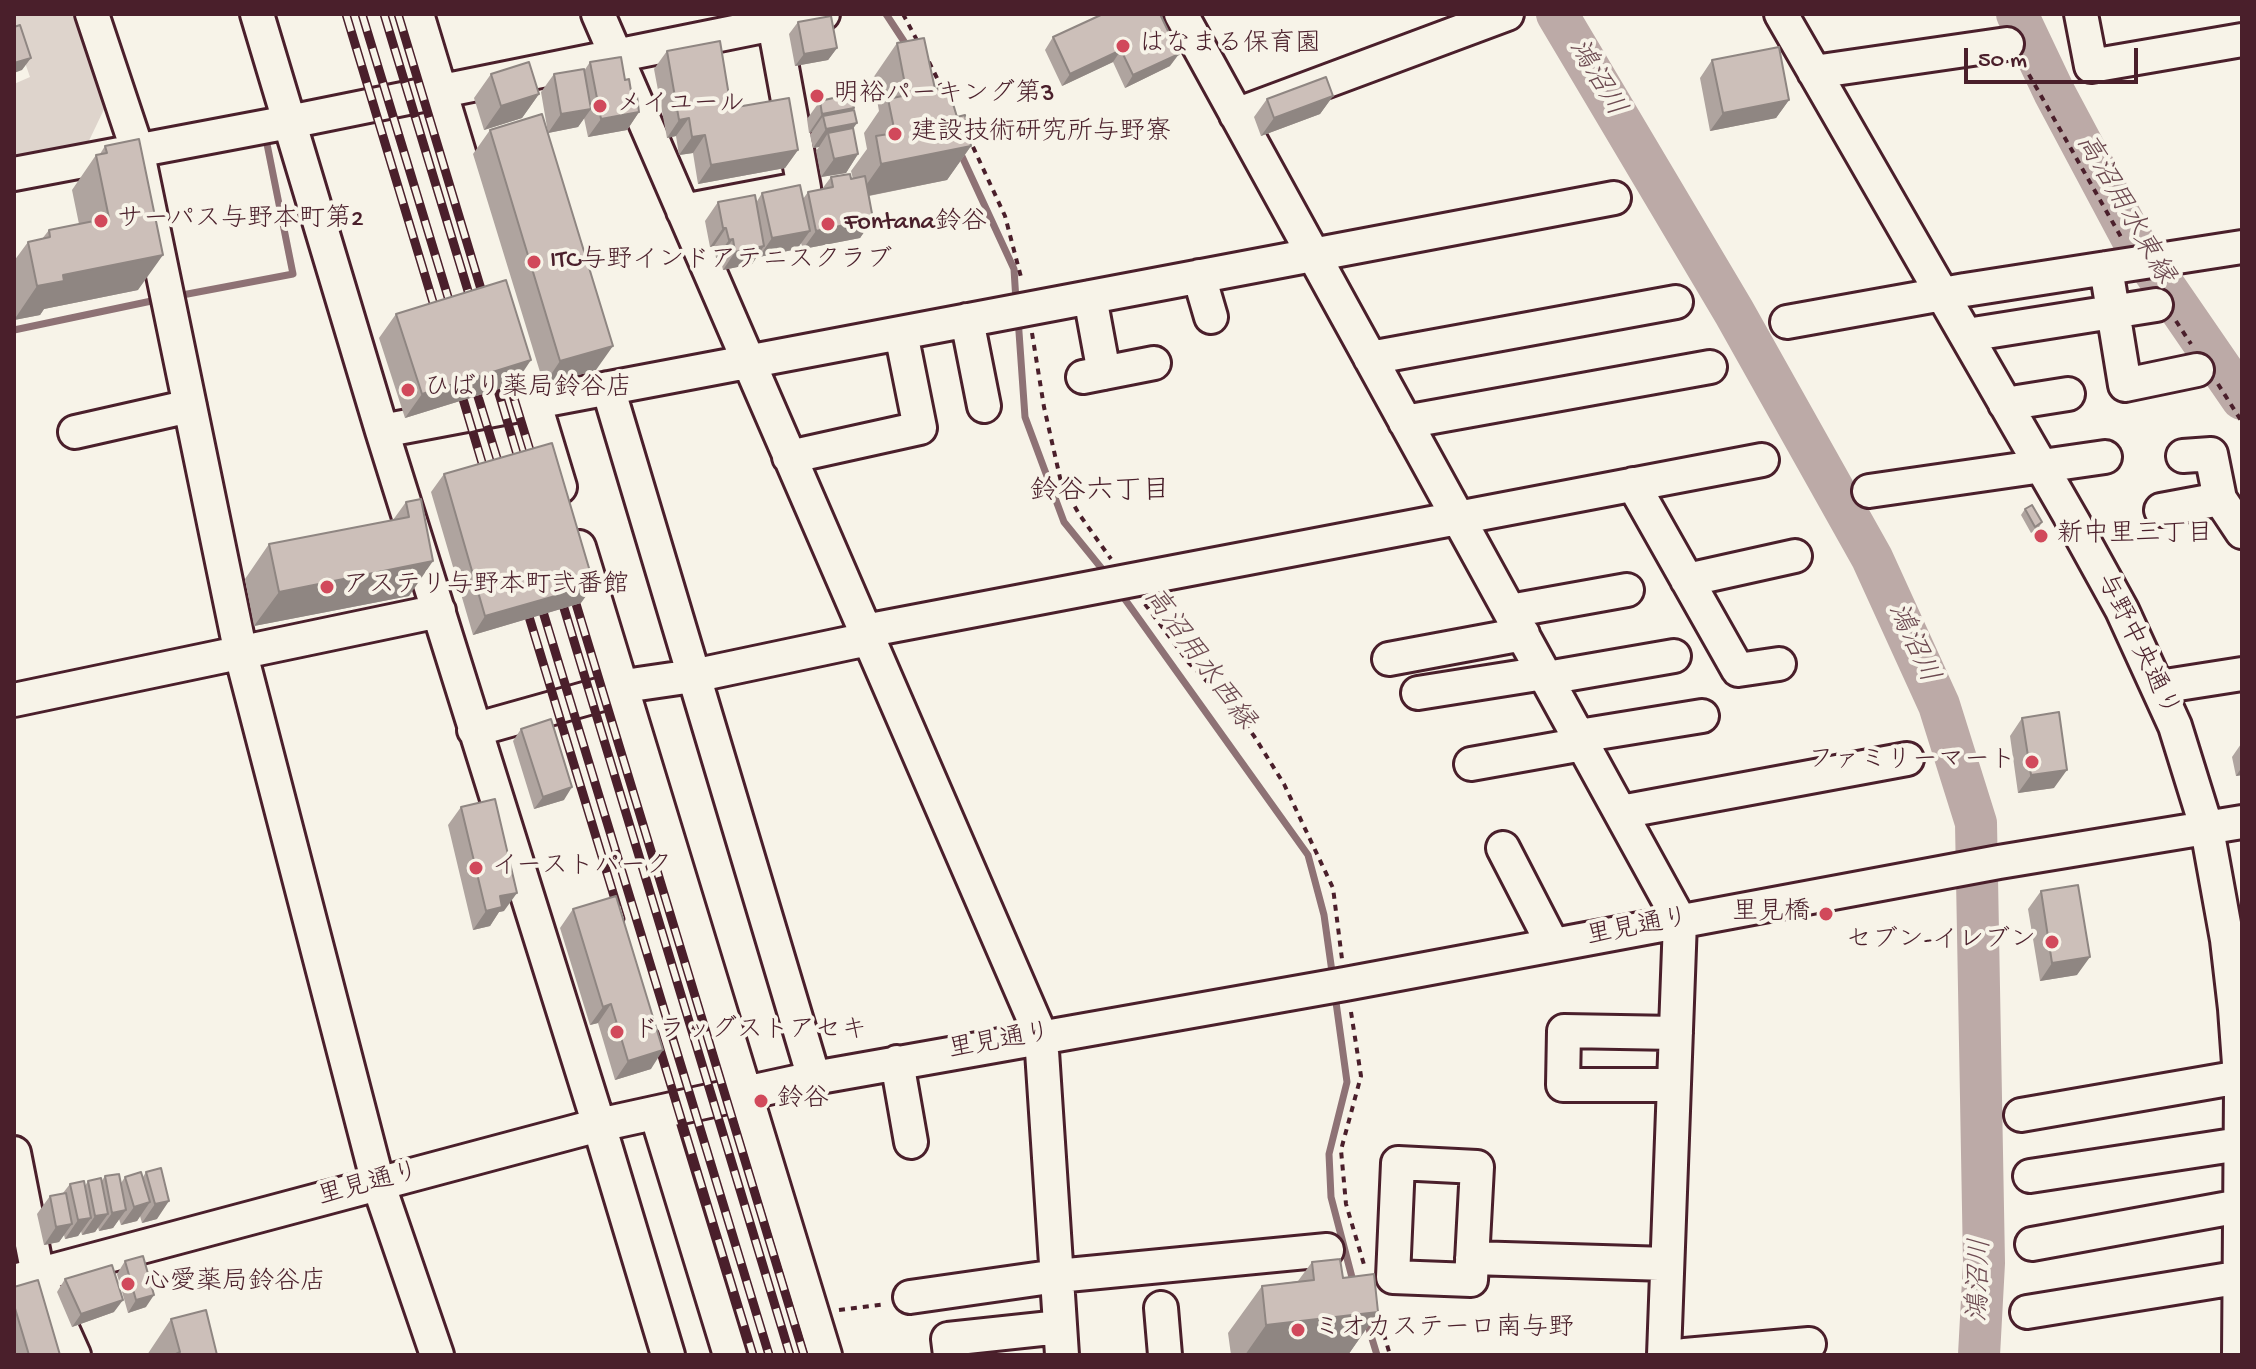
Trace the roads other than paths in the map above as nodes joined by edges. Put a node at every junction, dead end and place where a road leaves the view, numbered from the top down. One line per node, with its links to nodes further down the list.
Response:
1 (92, 14): 18 (street)
2 (257, 14): 17 (street)
3 (417, 14): 15 (street)
4 (598, 14): 13 (street)
5 (823, 14): 10 (street)
6 (1181, 14): 16 (street)
7 (1507, 14): 16 (street)
8 (1781, 14): 14 (street, 与野中央通り)
9 (2081, 14): 11 (street)
10 (774, 24): 13 (street); 21 (street)
11 (2242, 40)
12 (2013, 48): 14 (street)
13 (615, 55): 15 (street); 21 (street)
14 (1814, 72): 26 (street, 与野中央通り)
15 (440, 90): 17 (street); 43 (street)
16 (1236, 115): 23 (street)
17 (289, 122): 18 (street); 48 (street)
18 (137, 149): 19 (street); 45 (street)
19 (14, 174)
20 (1614, 198): 23 (street)
21 (683, 211): 37 (street)
22 (2242, 247): 24 (street)
23 (1314, 255): 25 (street); 36 (street)
24 (2134, 263): 26 (street); 30 (street)
25 (1199, 276): 27 (street); 31 (street)
26 (1942, 294): 33 (street); 35 (street, 与野中央通り)
27 (1090, 297): 32 (street); 38 (street)
28 (1676, 302): 36 (street)
29 (2164, 311): 30 (street)
30 (2114, 313): 35 (street); 40 (street)
31 (1211, 317)
32 (967, 320): 34 (street); 46 (street)
33 (1787, 322)
34 (901, 333): 37 (street); 51 (street)
35 (1967, 335): 44 (street, 与野中央通り)
36 (1370, 358): 47 (street)
37 (748, 362): 41 (street); 51 (street)
38 (1154, 363)
39 (1710, 367): 47 (street)
40 (2203, 370)
41 (608, 388): 43 (street); 72 (street)
42 (2068, 394): 44 (street)
43 (534, 402): 48 (street); 75 (street)
44 (2005, 404): 54 (street, 与野中央通り)
45 (190, 406): 49 (street); 67 (street)
46 (984, 406)
47 (1405, 422): 59 (street)
48 (382, 431): 64 (street)
49 (75, 432)
50 (2183, 456): 57 (street)
51 (789, 457): 66 (street)
52 (2105, 457): 54 (street)
53 (1762, 460): 55 (street)
54 (2039, 464): 56 (street); 74 (street, 与野中央通り)
55 (1633, 484): 59 (street); 62 (street)
56 (1869, 491)
57 (2220, 499): 58 (street); 60 (street)
58 (2161, 510)
59 (1459, 518): 65 (street); 66 (street)
60 (2242, 532)
61 (1795, 556): 62 (street)
62 (1687, 580): 70 (street)
63 (1627, 590): 65 (street)
64 (439, 611): 67 (street); 79 (street)
65 (1516, 623): 69 (street); 73 (street)
66 (867, 635): 72 (street); 91 (street)
67 (241, 654): 77 (street); 104 (street)
68 (1674, 656): 73 (street)
69 (1389, 659)
70 (1779, 664)
71 (2242, 674): 74 (street)
72 (693, 676): 75 (street); 94 (street)
73 (1546, 676): 76 (street); 80 (street)
74 (2159, 687): 85 (street, 与野中央通り)
75 (622, 689): 79 (street); 96 (street)
76 (1418, 693)
77 (14, 700)
78 (1702, 716): 80 (street)
79 (474, 730): 99 (street)
80 (1581, 740): 82 (street); 83 (street)
81 (1907, 759): 83 (street)
82 (1471, 764)
83 (1621, 812): 87 (street)
84 (2242, 822): 85 (street)
85 (2207, 829): 87 (street, 里見通り); 89 (street, 与野中央通り)
86 (1503, 848): 88 (street)
87 (1680, 921): 88 (street, 里見通り); 90 (street)
88 (1553, 945): 91 (street, 里見通り)
89 (2238, 1008): 93 (street, 与野中央通り)
90 (1676, 1033): 95 (street); 95 (street)
91 (1041, 1036): 92 (street, 里見通り); 110 (street)
92 (897, 1062): 94 (street, 里見通り); 100 (street)
93 (2240, 1077): 98 (street); 101 (street, 与野中央通り)
94 (814, 1078): 96 (street, 里見通り)
95 (1674, 1085): 109 (street)
96 (746, 1093): 97 (street, 里見通り); 122 (street)
97 (656, 1113): 99 (street, 里見通り); 121 (street)
98 (2021, 1115)
99 (599, 1125): 104 (street, 里見通り); 120 (street)
100 (911, 1142)
101 (2240, 1144): 103 (street); 105 (street, 与野中央通り)
102 (14, 1153): 111 (street)
103 (2030, 1176)
104 (378, 1183): 111 (street, 里見通り); 119 (street)
105 (2240, 1206): 106 (street); 112 (street, 与野中央通り)
106 (2032, 1244)
107 (1327, 1250): 110 (street)
108 (1472, 1258): 109 (street)
109 (1667, 1264): 125 (street)
110 (1057, 1276): 113 (street); 116 (street)
111 (26, 1278): 118 (street)
112 (2241, 1278): 115 (street); 127 (street, 与野中央通り)
113 (910, 1297)
114 (1161, 1308): 124 (street)
115 (2027, 1312)
116 (1061, 1341): 123 (street)
117 (1809, 1344): 126 (street)
118 (74, 1355)
119 (437, 1355)
120 (668, 1355)
121 (730, 1355)
122 (825, 1355)
123 (950, 1355)
124 (1165, 1355)
125 (1664, 1355)
126 (1685, 1355)
127 (2239, 1355)

